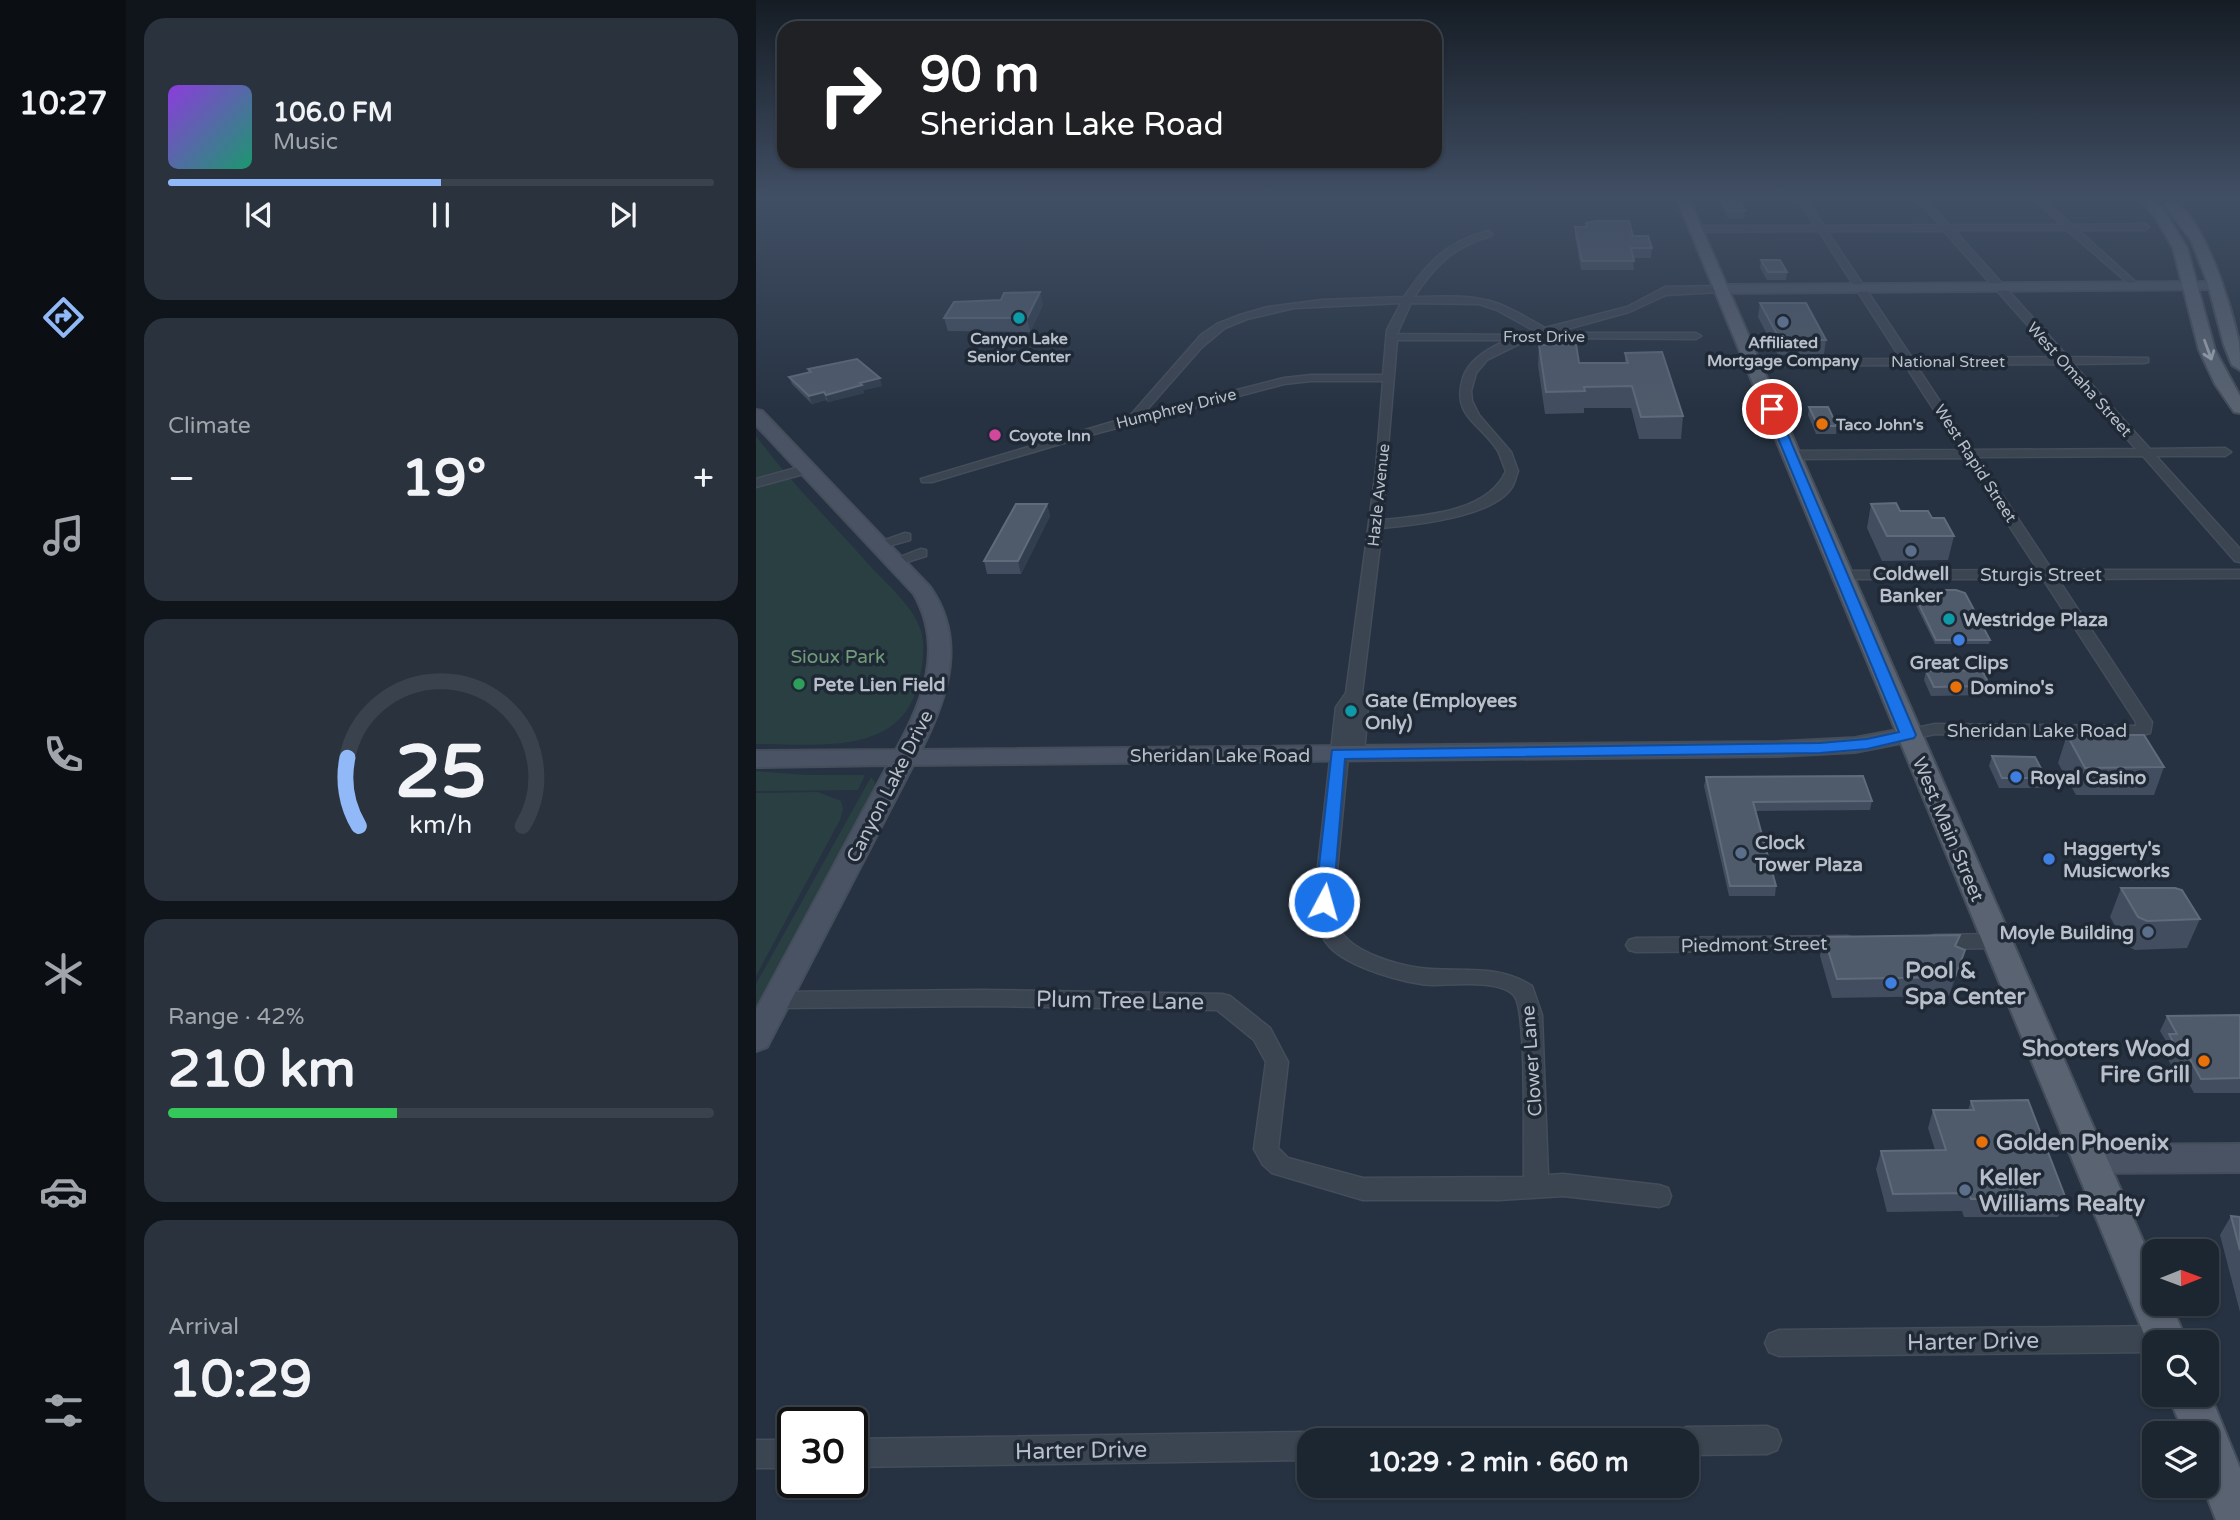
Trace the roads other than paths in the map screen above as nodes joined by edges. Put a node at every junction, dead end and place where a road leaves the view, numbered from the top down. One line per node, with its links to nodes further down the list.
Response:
1 (1431, 270): 15 (street, Hazle Avenue)
2 (1712, 270): 14 (main road, West Main Street)
3 (1849, 270): 13 (street, West Rapid Street)
4 (1983, 270): 12 (street, West Omaha Street)
5 (2117, 270): 9 (street)
6 (2185, 270): 10 (main road)
7 (2194, 270): 11 (main road)
8 (2209, 270): 11 (main road)
9 (2135, 286): 10 (street); 12 (street)
10 (2190, 286): 11 (street); 20 (main road); 27 (main road, one-way to 27)
11 (2214, 286): 20 (main road)
12 (1998, 287): 13 (street); 22 (street, West Omaha Street)
13 (1861, 288): 14 (street); 23 (street, West Rapid Street)
14 (1720, 289): 16 (street); 24 (main road, West Main Street)
15 (1408, 299): 16 (street); 18 (street, Hazle Avenue); 29 (street)
16 (1544, 331): 19 (street)
17 (1696, 335): 19 (street, Frost Drive)
18 (1391, 337): 19 (street, Frost Drive); 26 (street, Hazle Avenue)
19 (1526, 337): 37 (street)
20 (2231, 344): 25 (main road)
21 (2144, 360): 22 (street, National Street)
22 (2063, 361): 23 (street, National Street); 31 (street, West Omaha Street)
23 (1910, 362): 24 (street, National Street); 32 (street, West Rapid Street)
24 (1752, 363): 33 (main road, West Main Street)
25 (2240, 365)
26 (1389, 378): 29 (street, Humphrey Drive); 37 (street, Hazle Avenue)
27 (2240, 408)
28 (756, 415): 34 (street, Canyon Lake Drive)
29 (1134, 419): 35 (street, Humphrey Drive)
30 (2225, 452): 31 (street)
31 (2145, 453): 32 (street); 41 (street, West Omaha Street)
32 (1971, 454): 33 (street); 42 (street, West Rapid Street)
33 (1791, 455): 44 (main road, West Main Street)
34 (807, 469): 36 (street); 39 (street, Canyon Lake Drive)
35 (927, 479)
36 (756, 483)
37 (1375, 525): 47 (street, Hazle Avenue)
38 (905, 537): 39 (street)
39 (889, 553): 40 (street); 48 (street, Canyon Lake Drive)
40 (922, 553)
41 (2240, 558)
42 (2046, 574): 43 (street, Sturgis Street); 44 (street, Sturgis Street); 45 (street, West Rapid Street)
43 (2240, 574)
44 (1843, 575): 46 (main road, West Main Street)
45 (2144, 729): 46 (street, Sheridan Lake Road)
46 (1908, 735): 47 (street, Sheridan Lake Road); 51 (main road, West Main Street)
47 (1347, 754): 48 (street, Sheridan Lake Road); 58 (street, Clower Lane)
48 (905, 757): 49 (street, Sheridan Lake Road); 54 (street, Canyon Lake Drive)
49 (756, 759)
50 (1914, 942): 51 (street)
51 (1997, 942): 57 (main road, West Main Street)
52 (1873, 943): 53 (street, Piedmont Street)
53 (1636, 945)
54 (777, 1000): 55 (street, Canyon Lake Drive); 58 (street, Plum Tree Lane)
55 (756, 1039)
56 (2240, 1158): 57 (street)
57 (2089, 1159): 60 (main road, West Main Street)
58 (1536, 1186): 59 (street, Plum Tree Lane)
59 (1659, 1196)
60 (2161, 1330)
61 (2142, 1341): 62 (street, Harter Drive)
62 (1779, 1343)
63 (1767, 1440): 64 (street)
64 (1699, 1441)
65 (1297, 1446): 66 (street, Harter Drive)
66 (868, 1453)
67 (756, 1454): 68 (street)
68 (777, 1454)
69 (2219, 1470): 70 (main road)
70 (2238, 1520)

